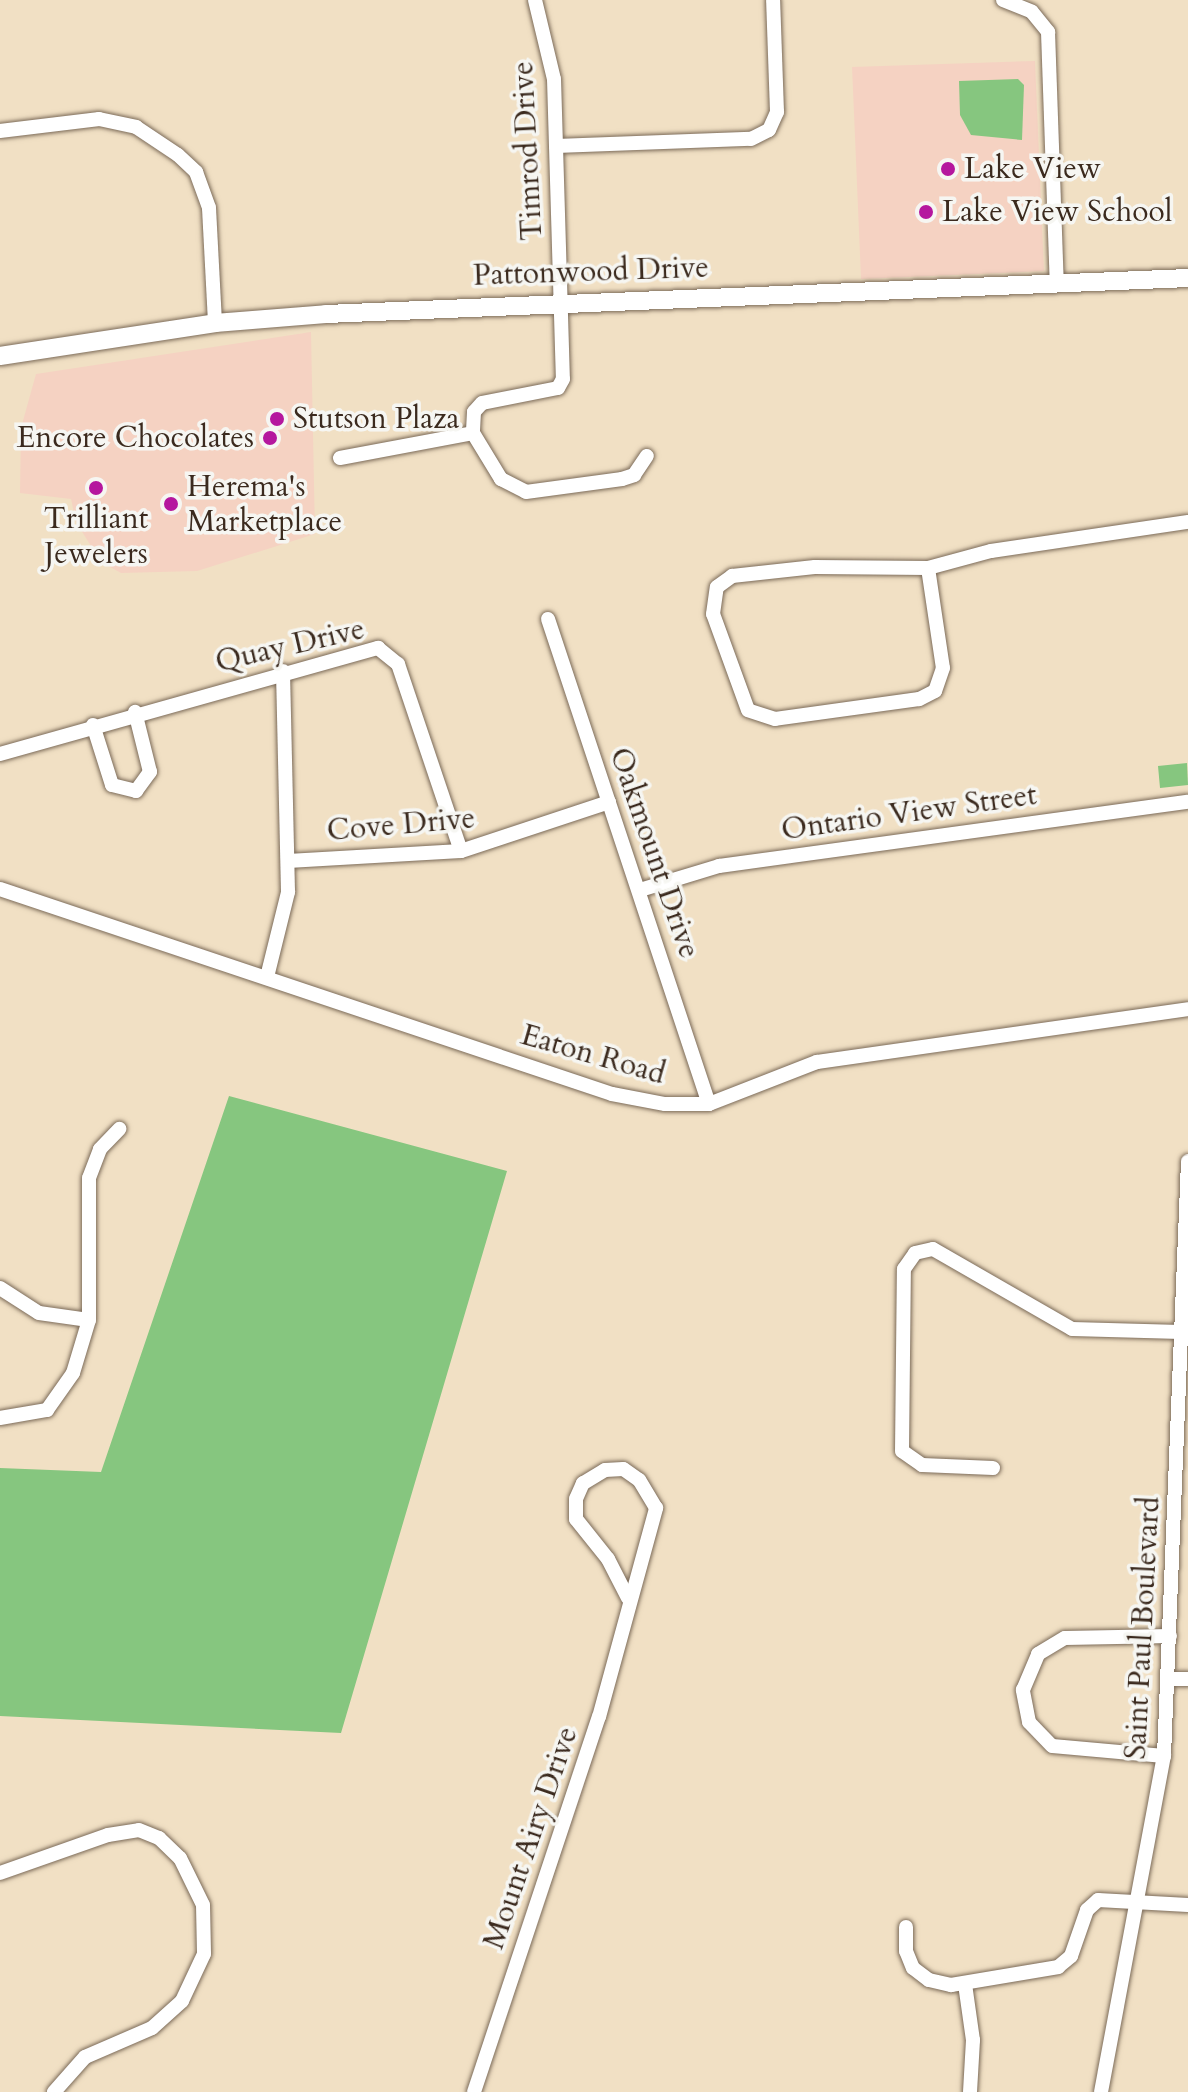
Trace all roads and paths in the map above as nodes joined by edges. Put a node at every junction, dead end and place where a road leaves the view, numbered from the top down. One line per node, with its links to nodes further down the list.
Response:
1 (535, 0): 5 (street, Timrod Drive)
2 (773, 0): 5 (street)
3 (1003, 0): 7 (street)
4 (0, 131): 9 (street)
5 (556, 146): 8 (street, Timrod Drive)
6 (1188, 278): 7 (main road, Pattonwood Drive)
7 (1057, 284): 8 (main road, Pattonwood Drive)
8 (561, 301): 9 (main road, Pattonwood Drive); 11 (street, Timrod Drive)
9 (215, 323): 10 (main road, Pattonwood Drive)
10 (0, 356)
11 (473, 433): 12 (street); 13 (street)
12 (647, 456)
13 (340, 458)
14 (1188, 522): 15 (street)
15 (928, 568): 15 (street)
16 (548, 619): 21 (street, Oakmount Drive)
17 (283, 671): 18 (street, Quay Drive); 23 (street, Quay Drive); 24 (street)
18 (135, 712): 19 (street, Quay Drive); 19 (street)
19 (93, 725): 20 (street, Quay Drive)
20 (0, 754)
21 (609, 802): 23 (street, Cove Drive); 26 (street, Oakmount Drive)
22 (1188, 802): 26 (street, Ontario View Street)
23 (461, 851): 24 (street, Cove Drive)
24 (288, 861): 27 (street)
25 (0, 889): 27 (street, Eaton Road)
26 (640, 890): 29 (street, Oakmount Drive)
27 (267, 977): 29 (street, Eaton Road)
28 (1188, 1009): 29 (street, Eaton Road)
29 (709, 1104)
30 (119, 1129): 33 (street)
31 (1188, 1161): 34 (street, Saint Paul Boulevard)
32 (0, 1288): 33 (street)
33 (89, 1320): 35 (street)
34 (1181, 1332): 36 (street, Saint Paul Boulevard); 37 (street)
35 (0, 1418)
36 (1183, 1423): 39 (street, Saint Paul Boulevard)
37 (993, 1468)
38 (628, 1598): 38 (street, Mount Airy Drive); 49 (street, Mount Airy Drive)
39 (1170, 1636): 40 (street, Saint Paul Boulevard); 42 (street)
40 (1169, 1679): 41 (street); 42 (street, Saint Paul Boulevard)
41 (1188, 1679)
42 (1164, 1756): 44 (street, Saint Paul Boulevard)
43 (0, 1873): 48 (street)
44 (1139, 1904): 45 (street); 47 (street); 51 (street, Saint Paul Boulevard)
45 (1188, 1905)
46 (906, 1927): 47 (street)
47 (965, 1984): 50 (street)
48 (54, 2092)
49 (474, 2092)
50 (970, 2092)
51 (1101, 2092)

